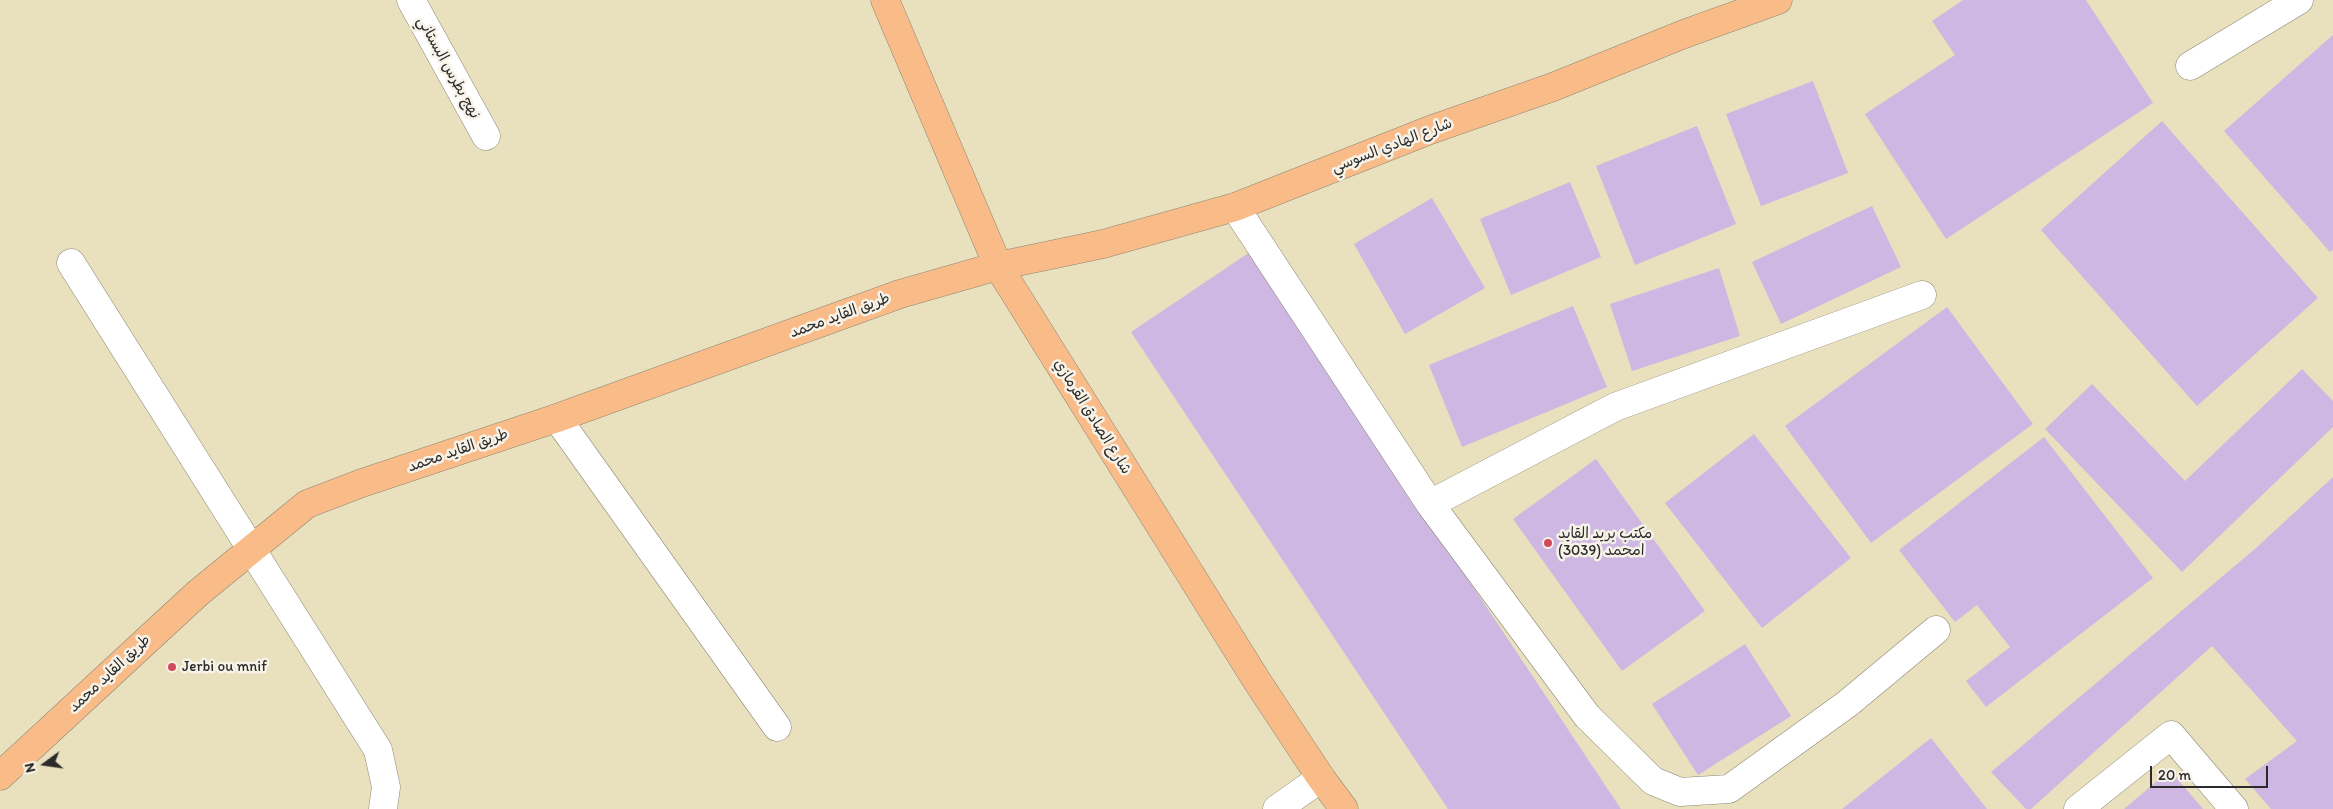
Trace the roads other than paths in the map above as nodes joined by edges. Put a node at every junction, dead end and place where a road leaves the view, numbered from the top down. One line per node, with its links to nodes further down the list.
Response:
1 (410, 0): 6 (street, نهج بطرس البستاني)
2 (1778, 0): 7 (main road, شارع الهادي السوسي)
3 (2298, 0): 5 (street)
4 (891, 2): 9 (main road, شارع الصادق القرمازي)
5 (2190, 66)
6 (486, 136)
7 (1235, 207): 9 (main road, شارع الهادي السوسي); 12 (street)
8 (71, 263): 13 (street)
9 (998, 266): 11 (main road, طريق القايد محمد); 17 (main road, شارع الصادق القرمازي)
10 (1922, 295): 12 (street)
11 (557, 418): 13 (main road, طريق القايد محمد); 15 (street)
12 (1430, 504): 14 (street)
13 (253, 550): 16 (main road, طريق القايد محمد); 18 (street)
14 (1936, 630)
15 (777, 727)
16 (0, 776)
17 (1321, 778): 19 (street); 20 (main road, شارع الصادق القرمازي)
18 (383, 809)
19 (1277, 809)
20 (1344, 809)
21 (2078, 809): 22 (street)
22 (2234, 809)

